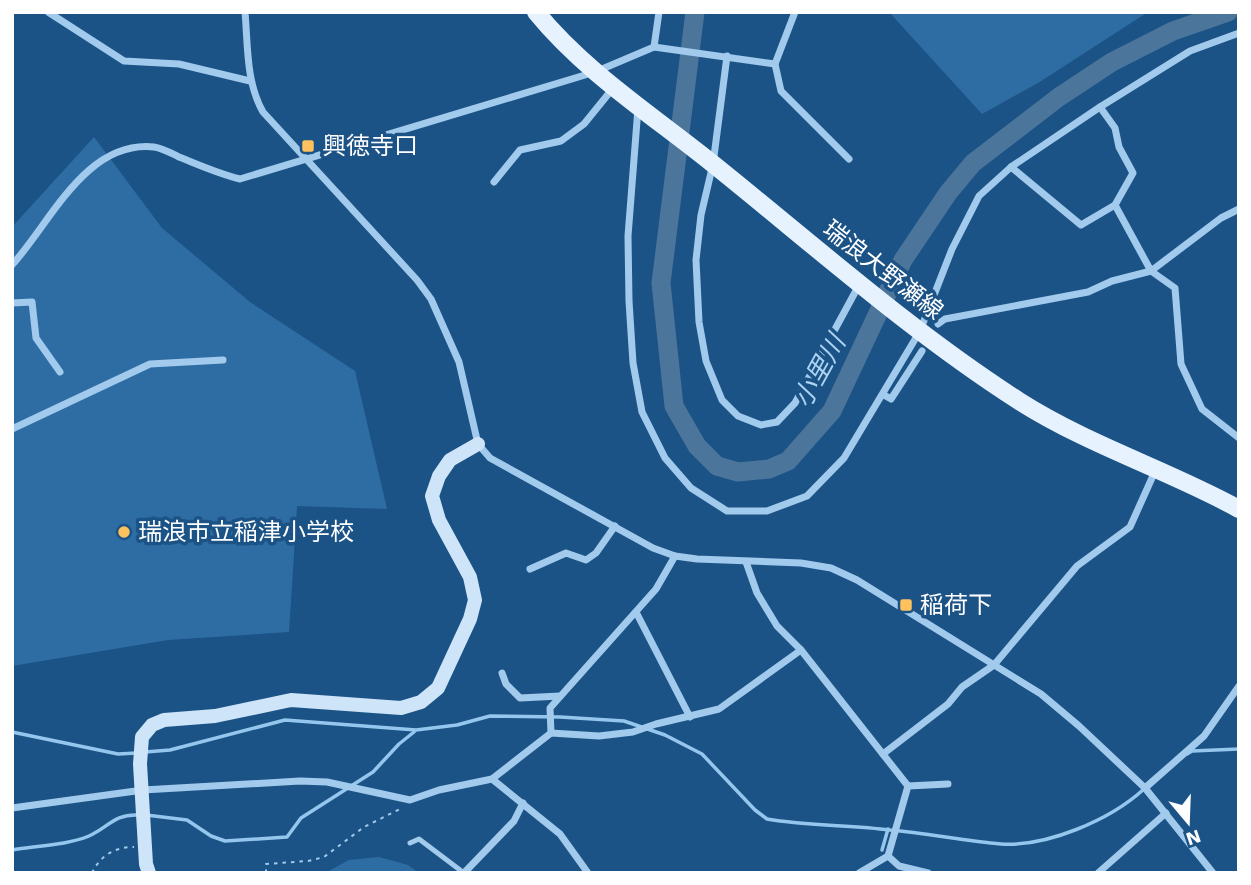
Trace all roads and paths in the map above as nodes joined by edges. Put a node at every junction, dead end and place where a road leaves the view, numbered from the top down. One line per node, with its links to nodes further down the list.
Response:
1 (48, 12): 11 (street)
2 (245, 12): 11 (street)
3 (536, 12): 10 (main road, 瑞浪大野瀬線)
4 (659, 12): 7 (street)
5 (795, 12): 9 (street)
6 (1239, 33): 13 (street)
7 (654, 47): 8 (street); 10 (street)
8 (727, 55): 9 (street); 17 (street)
9 (775, 64): 16 (street)
10 (595, 72): 12 (main road, 瑞浪大野瀬線); 15 (street)
11 (250, 81): 15 (street)
12 (614, 87): 14 (main road, 瑞浪大野瀬線); 19 (street)
13 (1100, 107): 18 (street); 20 (street)
14 (642, 109): 17 (main road, 瑞浪大野瀬線); 31 (street)
15 (304, 159): 22 (street); 34 (street)
16 (849, 159)
17 (710, 161): 24 (main road, 瑞浪大野瀬線); 24 (street)
18 (1011, 167): 20 (street); 27 (street)
19 (494, 182)
20 (1115, 205): 23 (street)
21 (1239, 209): 23 (street)
22 (12, 265)
23 (1151, 271): 26 (street); 33 (street)
24 (864, 289): 27 (main road, 瑞浪大野瀬線)
25 (12, 303): 30 (street)
26 (938, 324)
27 (917, 328): 31 (street); 35 (main road, 瑞浪大野瀬線)
28 (922, 351): 31 (street)
29 (223, 360): 32 (street)
30 (60, 372)
31 (884, 395)
32 (12, 429)
33 (1239, 438)
34 (478, 444): 37 (street); 54 (street)
35 (1157, 468): 36 (main road, 瑞浪大野瀬線); 43 (street)
36 (1239, 509)
37 (615, 526): 38 (street); 40 (street)
38 (675, 556): 39 (street); 41 (street)
39 (746, 562): 42 (street); 43 (street)
40 (530, 569)
41 (636, 612): 46 (street); 47 (street)
42 (801, 650): 47 (street); 49 (street)
43 (994, 665): 49 (street); 53 (street)
44 (502, 673): 46 (street)
45 (1239, 686): 53 (street)
46 (560, 696): 48 (street)
47 (690, 717): 48 (street)
48 (551, 733): 50 (street)
49 (883, 754): 52 (street)
50 (492, 779): 55 (street); 56 (street)
51 (948, 784): 52 (street)
52 (908, 786): 61 (street)
53 (1145, 788): 58 (street)
54 (143, 790): 55 (street); 57 (street); 60 (street)
55 (410, 800): 65 (path)
56 (523, 803): 66 (street); 67 (street)
57 (12, 807)
58 (1166, 813): 70 (street); 71 (street)
59 (411, 843): 66 (lane)
60 (145, 848): 63 (path); 64 (street)
61 (888, 856): 62 (street); 68 (street)
62 (899, 869): 69 (street)
63 (92, 873)
64 (149, 873)
65 (266, 873)
66 (464, 873)
67 (588, 873)
68 (859, 873)
69 (928, 873)
70 (1098, 873)
71 (1213, 873)

